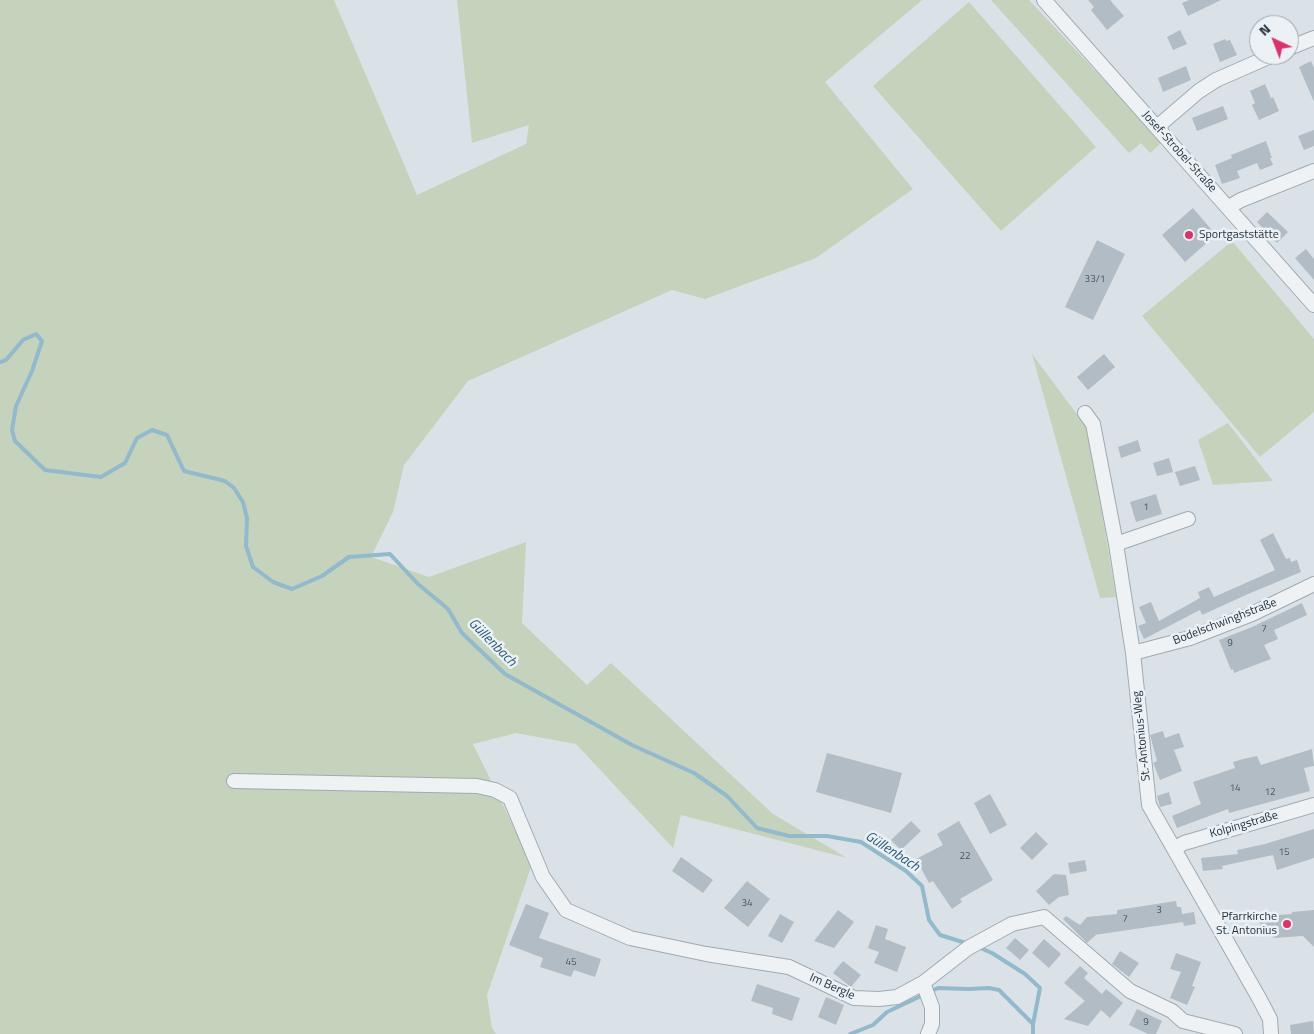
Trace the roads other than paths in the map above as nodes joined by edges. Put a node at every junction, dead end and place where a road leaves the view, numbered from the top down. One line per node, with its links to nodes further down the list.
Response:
1 (1044, 0): 5 (street, Josef-Strobel-Straße)
2 (1314, 38): 3 (street)
3 (1299, 44)
4 (1250, 65): 5 (street)
5 (1157, 127): 7 (street, Josef-Strobel-Straße)
6 (1314, 171): 7 (street)
7 (1229, 207): 8 (street, Josef-Strobel-Straße)
8 (1314, 305)
9 (1085, 413): 11 (street, St.-Antonius-Weg)
10 (1188, 519): 11 (street)
11 (1116, 544): 13 (street, St.-Antonius-Weg)
12 (1314, 584): 13 (street, Bodelschwinghstraße)
13 (1133, 653): 16 (street, St.-Antonius-Weg)
14 (234, 781): 17 (street, Im Bergle)
15 (1314, 805): 16 (street, Kolpingstraße)
16 (1175, 848): 20 (street, St.-Antonius-Weg)
17 (924, 984): 18 (street); 19 (street, Im Bergle)
18 (928, 1034)
19 (1235, 1034)
20 (1271, 1034)

